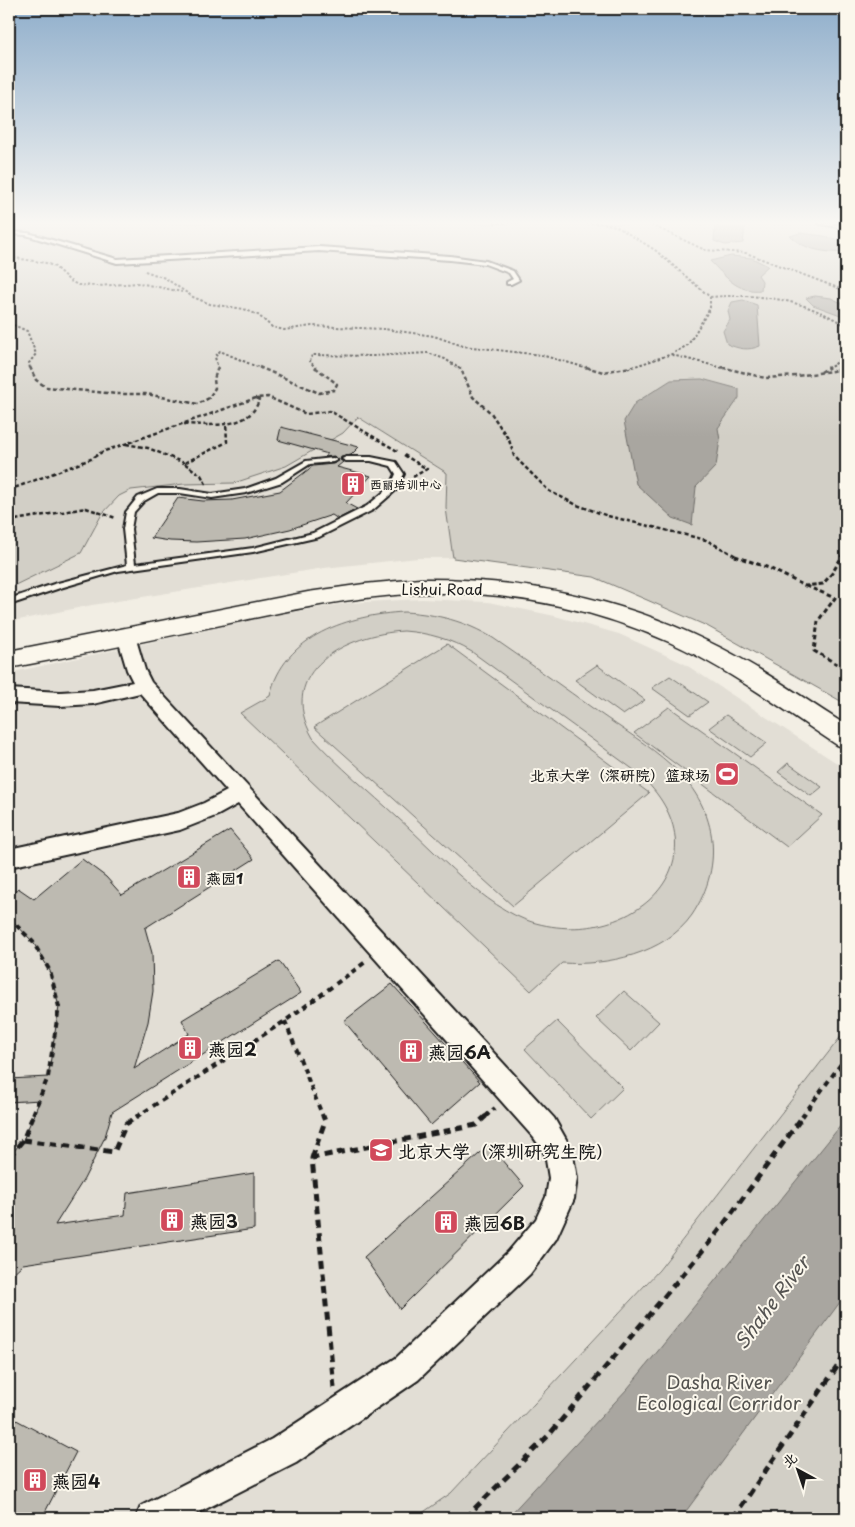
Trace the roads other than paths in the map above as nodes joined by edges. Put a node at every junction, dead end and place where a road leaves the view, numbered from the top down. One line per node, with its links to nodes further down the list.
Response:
1 (346, 459): 3 (lane)
2 (334, 460): 3 (lane)
3 (131, 567): 4 (lane)
4 (9, 602)
5 (126, 636): 7 (main road, Lishui Road); 8 (street); 11 (main road, Lishui Road)
6 (9, 646): 10 (main road, Lishui Road)
7 (9, 660)
8 (144, 686): 9 (street); 12 (street)
9 (9, 696)
10 (846, 722)
11 (846, 738)
12 (241, 793): 13 (street); 14 (street)
13 (9, 858)
14 (153, 1518)

